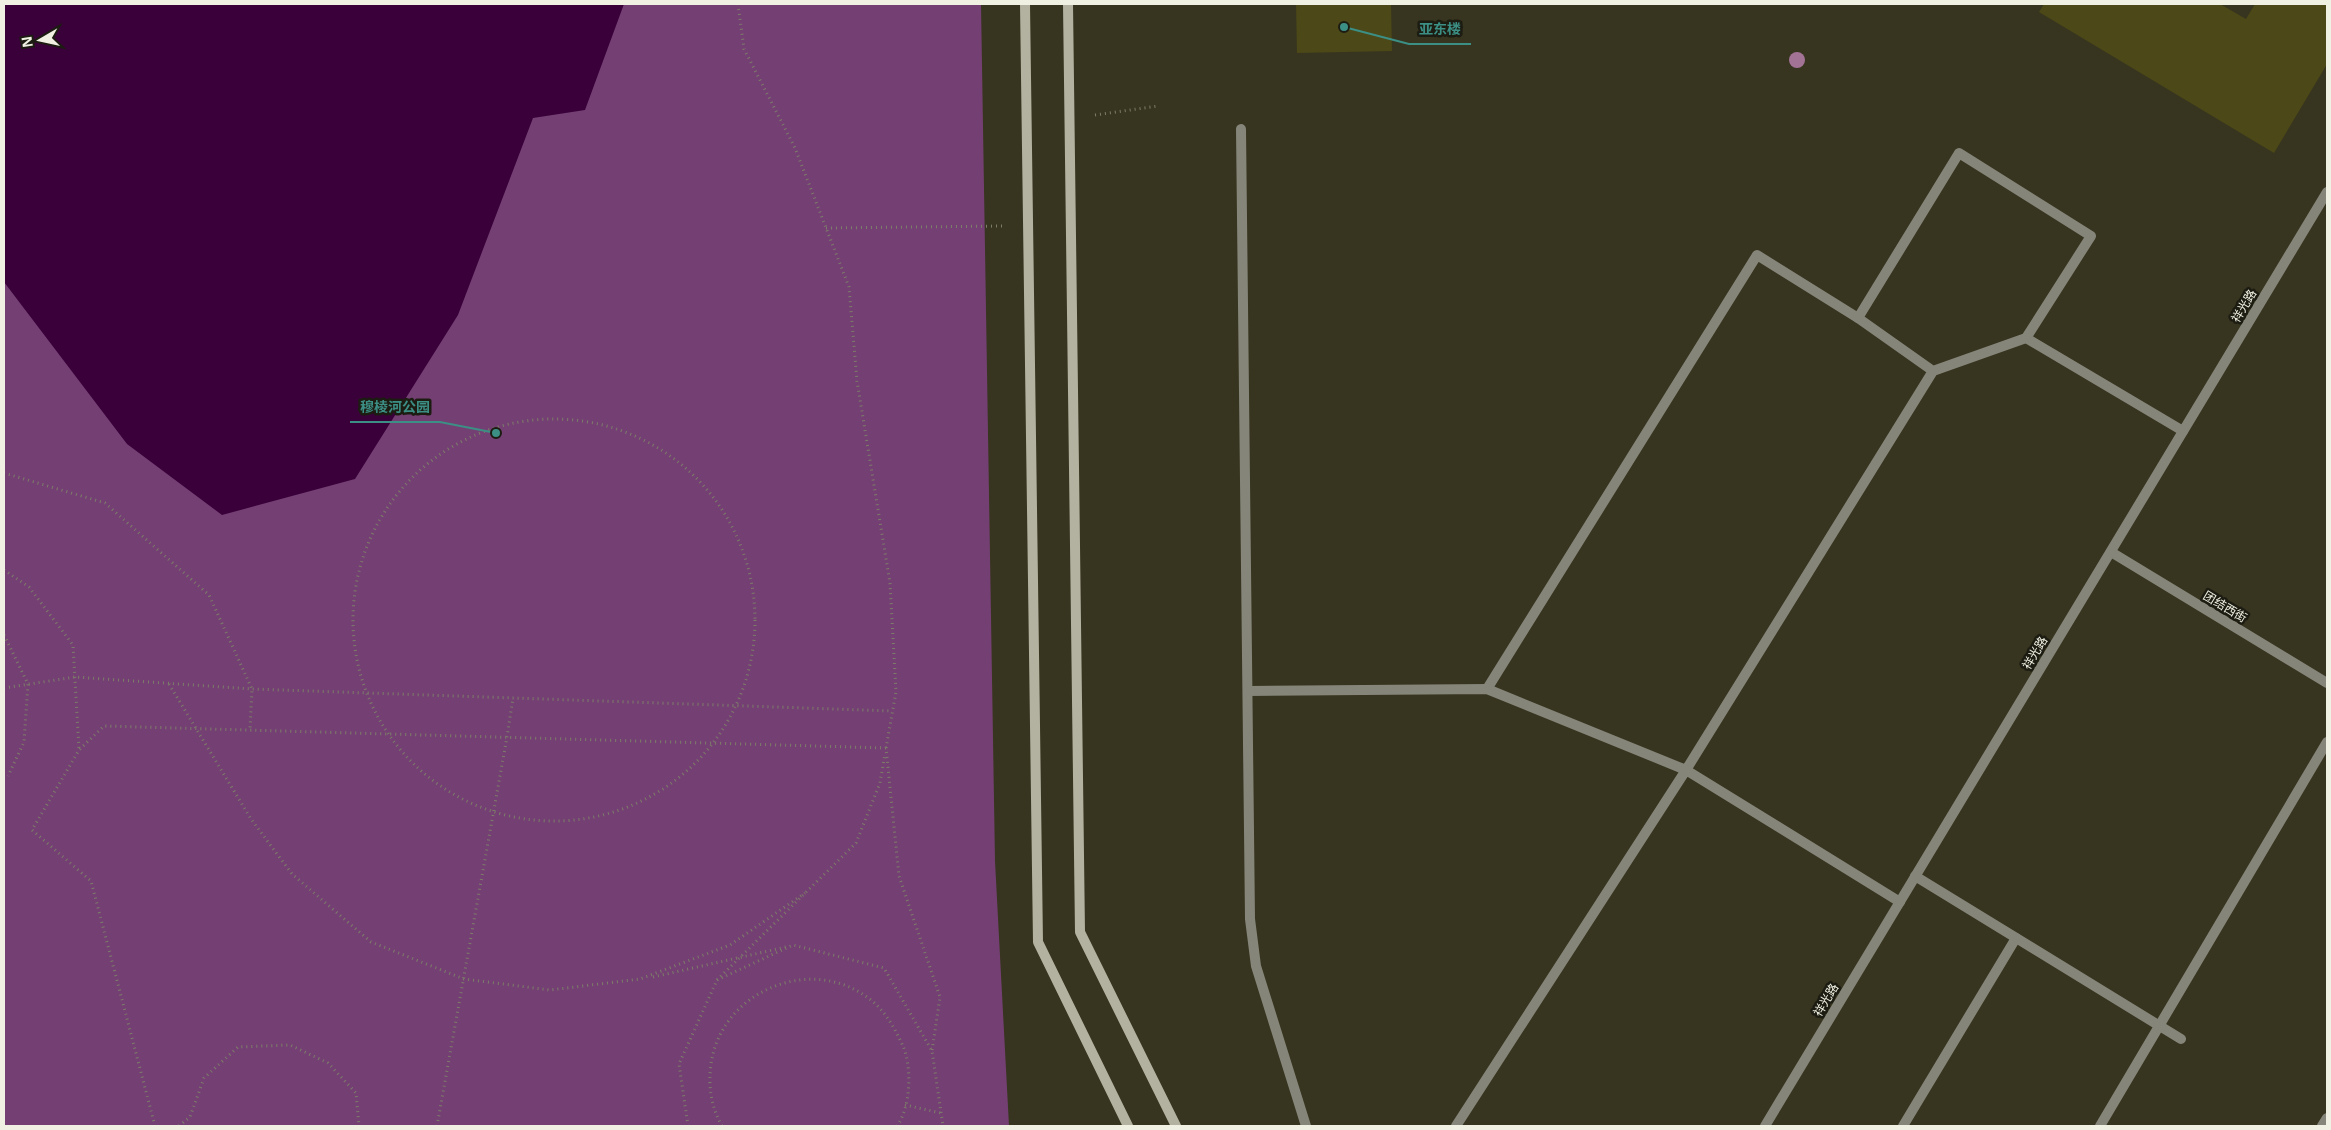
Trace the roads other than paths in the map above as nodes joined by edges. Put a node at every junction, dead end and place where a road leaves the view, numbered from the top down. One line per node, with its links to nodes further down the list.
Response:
1 (1025, 4): 21 (main road)
2 (1068, 4): 22 (main road)
3 (1241, 129): 12 (street)
4 (2327, 192): 8 (street, 祥光路)
5 (1858, 318): 6 (street); 7 (street); 11 (street)
6 (2026, 338): 7 (street); 8 (street)
7 (1933, 371): 14 (street)
8 (2183, 431): 9 (street, 祥光路)
9 (2111, 552): 10 (street, 团结西街); 15 (street, 祥光路)
10 (2327, 683)
11 (1486, 689): 12 (street); 14 (street)
12 (1248, 691): 23 (street)
13 (2327, 742): 18 (street)
14 (1686, 770): 16 (street); 24 (street)
15 (1915, 876): 16 (street, 祥光路); 17 (street)
16 (1900, 902): 25 (street, 祥光路)
17 (2016, 938): 18 (street); 26 (street)
18 (2160, 1027): 19 (street); 27 (street)
19 (2181, 1039)
20 (2327, 1118): 28 (street)
21 (1128, 1126)
22 (1176, 1126)
23 (1306, 1126)
24 (1456, 1126)
25 (1765, 1126)
26 (1903, 1126)
27 (2100, 1126)
28 (2322, 1126)

